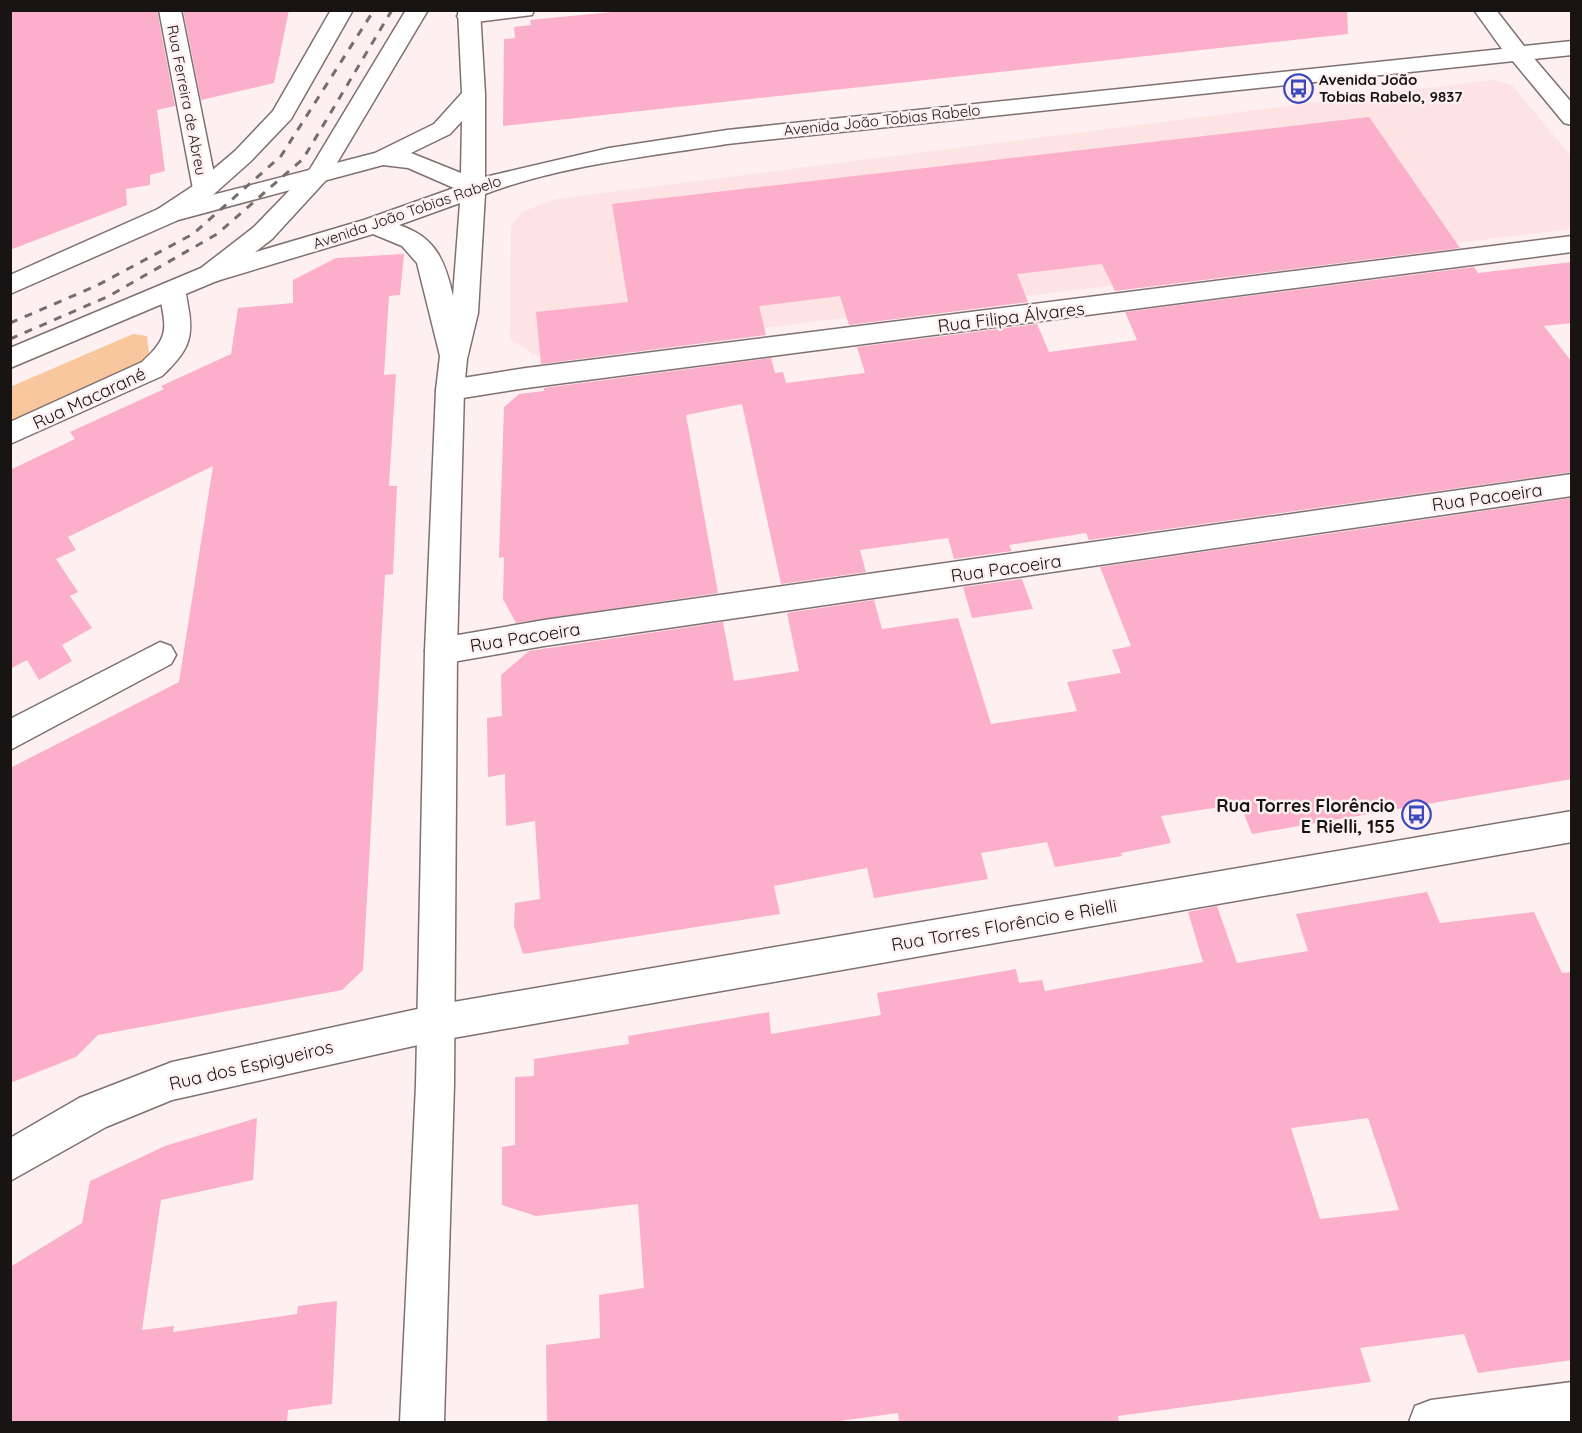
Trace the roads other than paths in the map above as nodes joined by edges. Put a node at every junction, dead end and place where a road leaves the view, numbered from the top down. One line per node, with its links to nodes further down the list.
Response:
1 (170, 10): 14 (street, Rua Ferreira de Abreu)
2 (342, 10): 14 (street)
3 (417, 10): 12 (street)
4 (524, 10): 6 (street)
5 (1484, 10): 8 (street)
6 (469, 13): 9 (street)
7 (1572, 48): 8 (street, Avenida João Tobias Rabelo)
8 (1518, 54): 10 (street); 13 (street, Avenida João Tobias Rabelo)
9 (474, 94): 11 (street); 13 (street)
10 (1572, 118)
11 (382, 158): 12 (street); 13 (street)
12 (319, 173): 15 (street); 18 (street)
13 (473, 188): 16 (street, Avenida João Tobias Rabelo); 22 (street)
14 (205, 189): 15 (street)
15 (166, 215): 19 (street)
16 (373, 226): 18 (street, Avenida João Tobias Rabelo); 22 (street)
17 (1572, 244): 22 (street, Rua Filipa Álvares)
18 (210, 274): 20 (street)
19 (10, 285)
20 (172, 291): 21 (street); 23 (street, Rua Macarané)
21 (10, 359)
22 (452, 374): 25 (street)
23 (10, 434)
24 (1572, 485): 25 (street, Rua Pacoeira)
25 (441, 651): 29 (street)
26 (160, 655): 27 (street)
27 (10, 736)
28 (1572, 826): 29 (street, Rua Torres Florêncio e Rielli)
29 (436, 1023): 30 (street, Rua dos Espigueiros); 32 (street)
30 (10, 1161)
31 (1572, 1404): 33 (street)
32 (422, 1422)
33 (1431, 1422)

